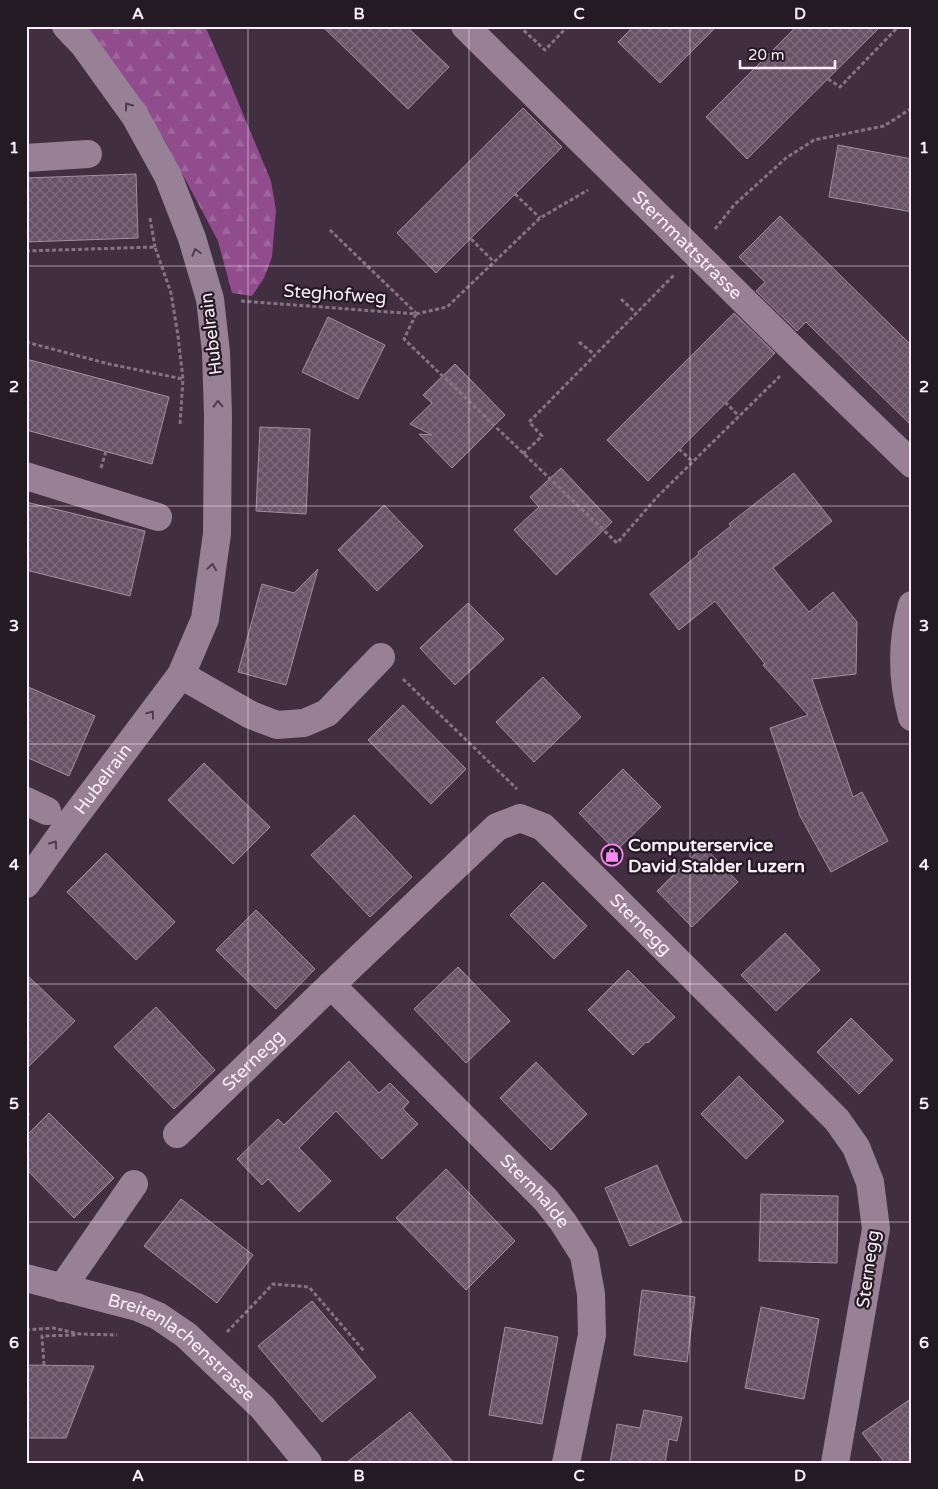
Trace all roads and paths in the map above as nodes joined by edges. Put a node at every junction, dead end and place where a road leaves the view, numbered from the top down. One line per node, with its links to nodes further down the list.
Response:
1 (66, 26): 38 (street, Hubelrain, one-way to 1)
2 (465, 26): 10 (street, Sternmattstrasse)
3 (519, 26): 4 (path)
4 (568, 26)
5 (899, 26): 6 (path)
6 (828, 79)
7 (912, 108): 16 (path)
8 (88, 154): 9 (street)
9 (26, 158)
10 (615, 174): 12 (path, Steghofweg); 16 (street, Sternmattstrasse)
11 (515, 194): 12 (path)
12 (540, 218): 17 (path, Steghofweg)
13 (330, 230): 21 (path)
14 (471, 238): 17 (path)
15 (26, 251): 26 (path)
16 (695, 253): 20 (path); 25 (street, Sternmattstrasse)
17 (494, 262): 21 (path, Steghofweg)
18 (621, 299): 20 (path)
19 (252, 302): 21 (path, Steghofweg)
20 (636, 313): 24 (path)
21 (416, 314): 31 (path)
22 (26, 342): 26 (path)
23 (579, 342): 24 (path)
24 (595, 355): 31 (path)
25 (800, 356): 28 (path); 33 (street, Sternmattstrasse)
26 (183, 379): 29 (path)
27 (725, 402): 28 (path)
28 (740, 416): 32 (path)
29 (180, 424)
30 (679, 449): 32 (path)
31 (523, 454): 32 (path)
32 (693, 462)
33 (912, 464)
34 (26, 476): 35 (street)
35 (158, 517)
36 (912, 605): 39 (street)
37 (381, 657): 38 (street); 40 (path)
38 (181, 675): 41 (street, Hubelrain, one-way to 38)
39 (912, 717)
40 (520, 792)
41 (26, 884)
42 (331, 984): 45 (street, Sternegg); 56 (street, Sternhalde); 57 (street, Sternegg)
43 (31, 1112): 44 (path)
44 (26, 1116)
45 (177, 1134)
46 (134, 1184): 48 (street)
47 (26, 1278): 48 (street, Breitenlachenstrasse)
48 (62, 1288): 53 (street, Breitenlachenstrasse)
49 (26, 1330): 50 (path)
50 (80, 1334): 51 (path); 54 (path)
51 (126, 1335)
52 (364, 1352): 53 (path)
53 (206, 1354): 55 (street, Breitenlachenstrasse)
54 (44, 1365)
55 (308, 1463)
56 (566, 1463)
57 (835, 1463)

